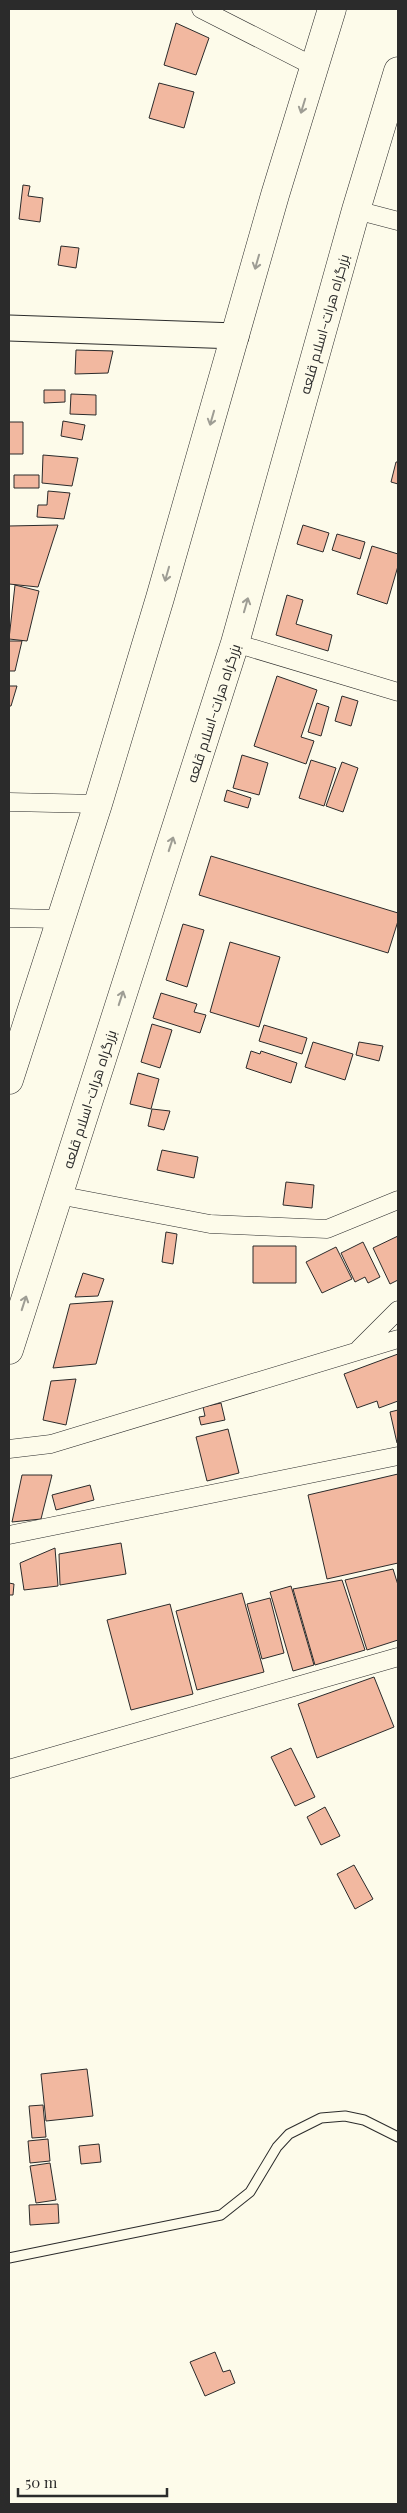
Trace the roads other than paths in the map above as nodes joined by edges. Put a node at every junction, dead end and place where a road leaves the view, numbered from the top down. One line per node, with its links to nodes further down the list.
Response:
1 (201, 9): 3 (street)
2 (332, 9): 3 (highway)
3 (315, 68): 8 (highway, one-way to 8)
4 (398, 71): 5 (highway, بزرگراه هرات-اسلام قلعه)
5 (356, 210): 6 (street); 9 (highway, بزرگراه هرات-اسلام قلعه, one-way to 5)
6 (398, 221)
7 (9, 328): 8 (street)
8 (236, 336): 12 (highway, one-way to 12)
9 (235, 643): 10 (street); 16 (highway, بزرگراه هرات-اسلام قلعه, one-way to 9)
10 (398, 692)
11 (9, 802): 12 (street)
12 (98, 804): 14 (highway)
13 (9, 918): 14 (street)
14 (60, 920): 15 (highway)
15 (9, 1080)
16 (58, 1195): 17 (street); 21 (highway, بزرگراه هرات-اسلام قلعه, one-way to 16)
17 (398, 1200)
18 (398, 1310): 20 (street)
19 (398, 1339): 20 (street)
20 (359, 1349): 22 (street)
21 (9, 1350)
22 (9, 1449)
23 (398, 1456): 24 (street)
24 (9, 1535)
25 (398, 1657): 26 (street)
26 (9, 1769)
27 (398, 2138): 28 (lane)
28 (9, 2258)

